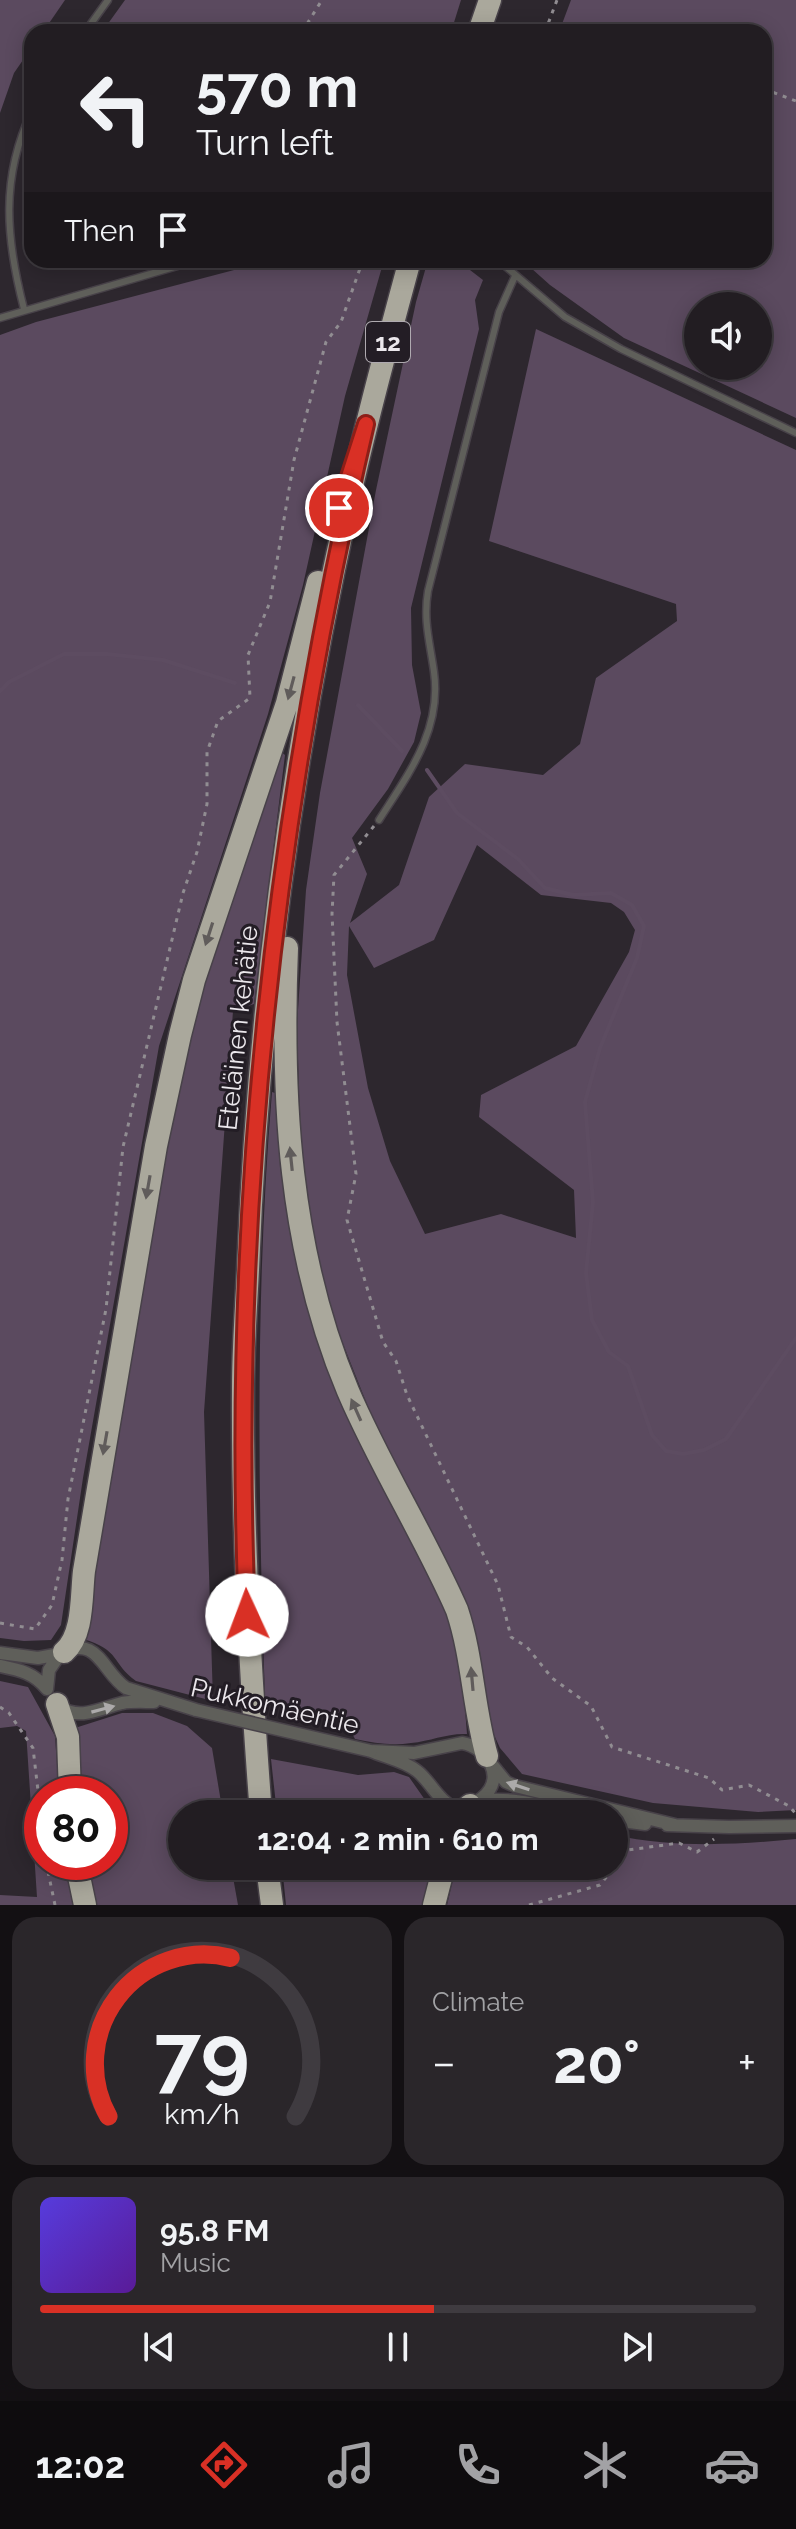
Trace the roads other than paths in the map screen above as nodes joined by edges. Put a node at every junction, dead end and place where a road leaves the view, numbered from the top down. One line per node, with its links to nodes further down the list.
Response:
1 (108, 0): 3 (lane)
2 (490, 0): 4 (highway)
3 (91, 24)
4 (482, 24)
5 (24, 125): 10 (lane)
6 (170, 268): 10 (lane)
7 (408, 268): 12 (highway, Eteläinen kehätie / 12)
8 (506, 268): 9 (lane)
9 (515, 276): 13 (lane); 15 (lane)
10 (24, 309): 11 (lane)
11 (0, 318)
12 (366, 424): 14 (highway, Eteläinen kehätie / 12); 17 (highway, one-way to 17)
13 (796, 433)
14 (299, 759): 22 (highway, one-way to 14); 24 (highway, Eteläinen kehätie / 12)
15 (379, 820)
16 (0, 1653): 17 (street, Pukkomäentie)
17 (62, 1653): 19 (street); 20 (street, Pukkomäentie)
18 (0, 1666): 19 (street, Pukkomäentie)
19 (52, 1697): 20 (street, Pukkomäentie, one-way to 20); 23 (highway)
20 (170, 1703): 21 (street, Pukkomäentie, bridge)
21 (371, 1751): 22 (street, Pukkomäentie); 25 (street, Pukkomäentie)
22 (490, 1761): 26 (street); 28 (street, Pukkomäentie, one-way to 22)
23 (69, 1776)
24 (260, 1800)
25 (443, 1800)
26 (476, 1800)
27 (628, 1821): 28 (street)
28 (675, 1825): 29 (street)
29 (796, 1826)
30 (80, 1880): 33 (highway)
31 (269, 1880): 34 (highway)
32 (440, 1880): 35 (highway)
33 (85, 1905)
34 (272, 1905)
35 (434, 1905)

